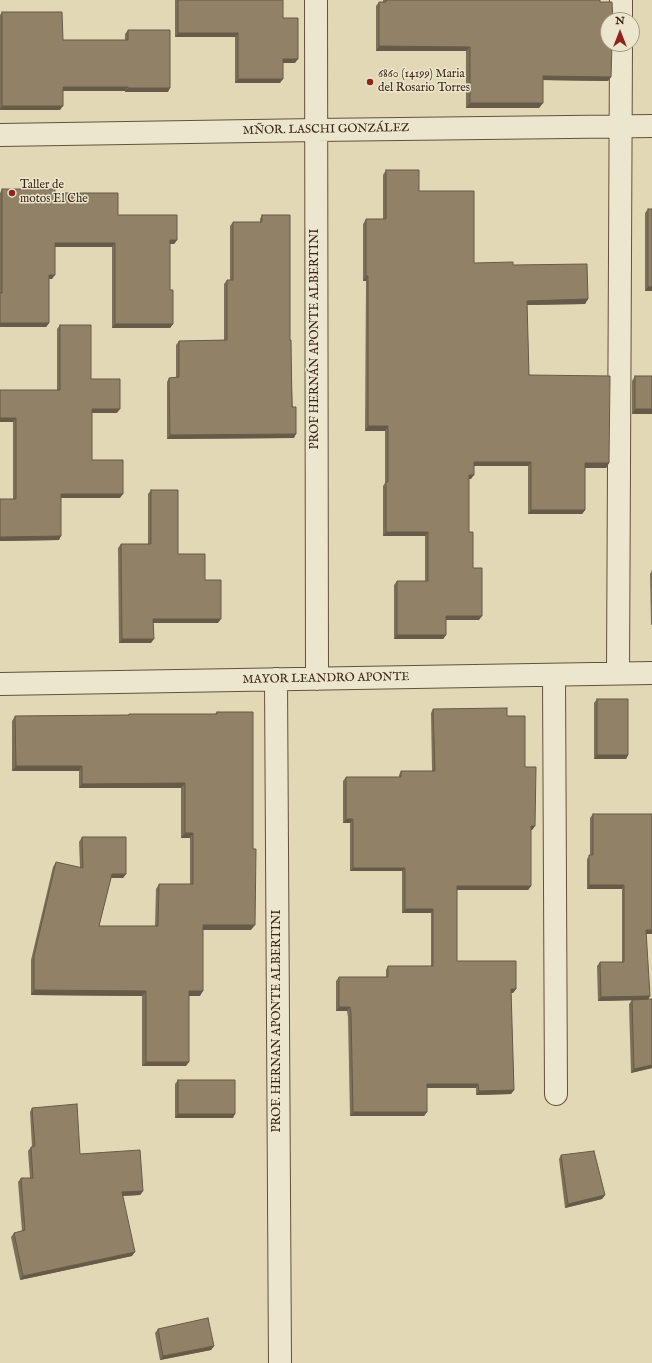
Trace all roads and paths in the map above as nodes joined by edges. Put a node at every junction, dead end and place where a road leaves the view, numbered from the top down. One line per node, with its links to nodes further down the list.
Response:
1 (316, 0): 7 (street, PROF HERNÁN APONTE ALBERTINI)
2 (621, 0): 3 (street)
3 (621, 12)
4 (621, 52): 5 (street)
5 (621, 126): 6 (street, MÑOR. LASCHI GONZÁLEZ); 7 (street, MÑOR. LASCHI GONZÁLEZ); 10 (street)
6 (652, 126)
7 (316, 130): 8 (street, MÑOR. LASCHI GONZÁLEZ); 13 (street, PROF HERNÁN APONTE ALBERTINI)
8 (0, 135)
9 (652, 673): 10 (street, MAYOR LEANDRO APONTE)
10 (618, 674): 11 (street, MAYOR LEANDRO APONTE)
11 (554, 675): 13 (street, MAYOR LEANDRO APONTE); 15 (street)
12 (276, 679): 13 (street, MAYOR LEANDRO APONTE); 14 (street, MAYOR LEANDRO APONTE); 16 (street, PROF. HERNAN APONTE ALBERTINI)
13 (317, 679)
14 (0, 684)
15 (556, 1094)
16 (280, 1363)

